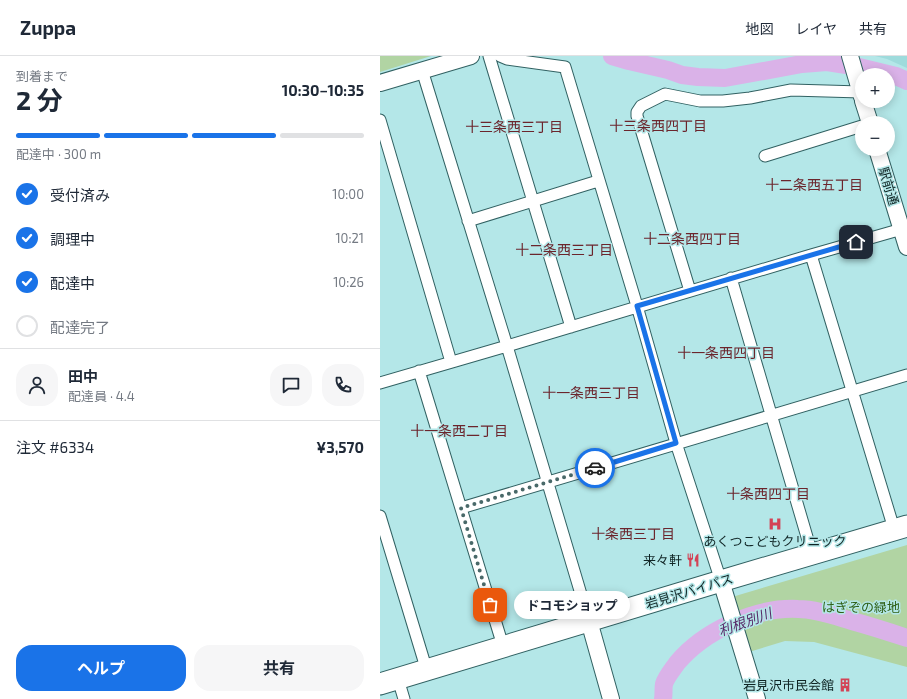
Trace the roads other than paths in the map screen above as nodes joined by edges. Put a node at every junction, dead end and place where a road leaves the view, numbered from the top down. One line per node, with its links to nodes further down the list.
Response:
1 (471, 56): 5 (street)
2 (489, 56): 14 (street)
3 (500, 56): 13 (street)
4 (850, 56): 6 (street)
5 (422, 70): 7 (street); 15 (street)
6 (855, 73)
7 (380, 83)
8 (855, 94): 20 (street)
9 (380, 120): 24 (street)
10 (855, 128): 11 (street)
11 (765, 156)
12 (879, 156): 16 (street, 駅前通)
13 (598, 181): 14 (street); 21 (street)
14 (533, 201): 15 (street); 22 (street)
15 (468, 221): 23 (street)
16 (902, 229): 17 (street, 駅前通); 18 (street)
17 (907, 247)
18 (811, 255): 19 (street); 28 (street)
19 (731, 278): 20 (street); 29 (street)
20 (690, 291): 21 (street)
21 (637, 306): 22 (street); 30 (street)
22 (571, 327): 23 (street)
23 (507, 346): 24 (street); 31 (street)
24 (451, 362): 25 (street)
25 (420, 371): 27 (street); 32 (street)
26 (907, 375): 28 (street)
27 (380, 382)
28 (852, 390): 29 (street); 34 (street)
29 (772, 415): 30 (street); 35 (street)
30 (676, 443): 31 (street); 36 (street)
31 (548, 482): 32 (street); 37 (street)
32 (461, 508): 38 (street)
33 (380, 516): 39 (street)
34 (901, 527): 35 (highway, 岩見沢バイパス)
35 (812, 554): 36 (highway, 岩見沢バイパス)
36 (721, 581): 37 (highway, 岩見沢バイパス); 43 (street)
37 (589, 621): 38 (highway, 岩見沢バイパス); 42 (street)
38 (503, 646): 39 (highway, 岩見沢バイパス)
39 (426, 670): 40 (highway, 岩見沢バイパス)
40 (389, 682): 41 (street)
41 (404, 699)
42 (611, 699)
43 (757, 699)

